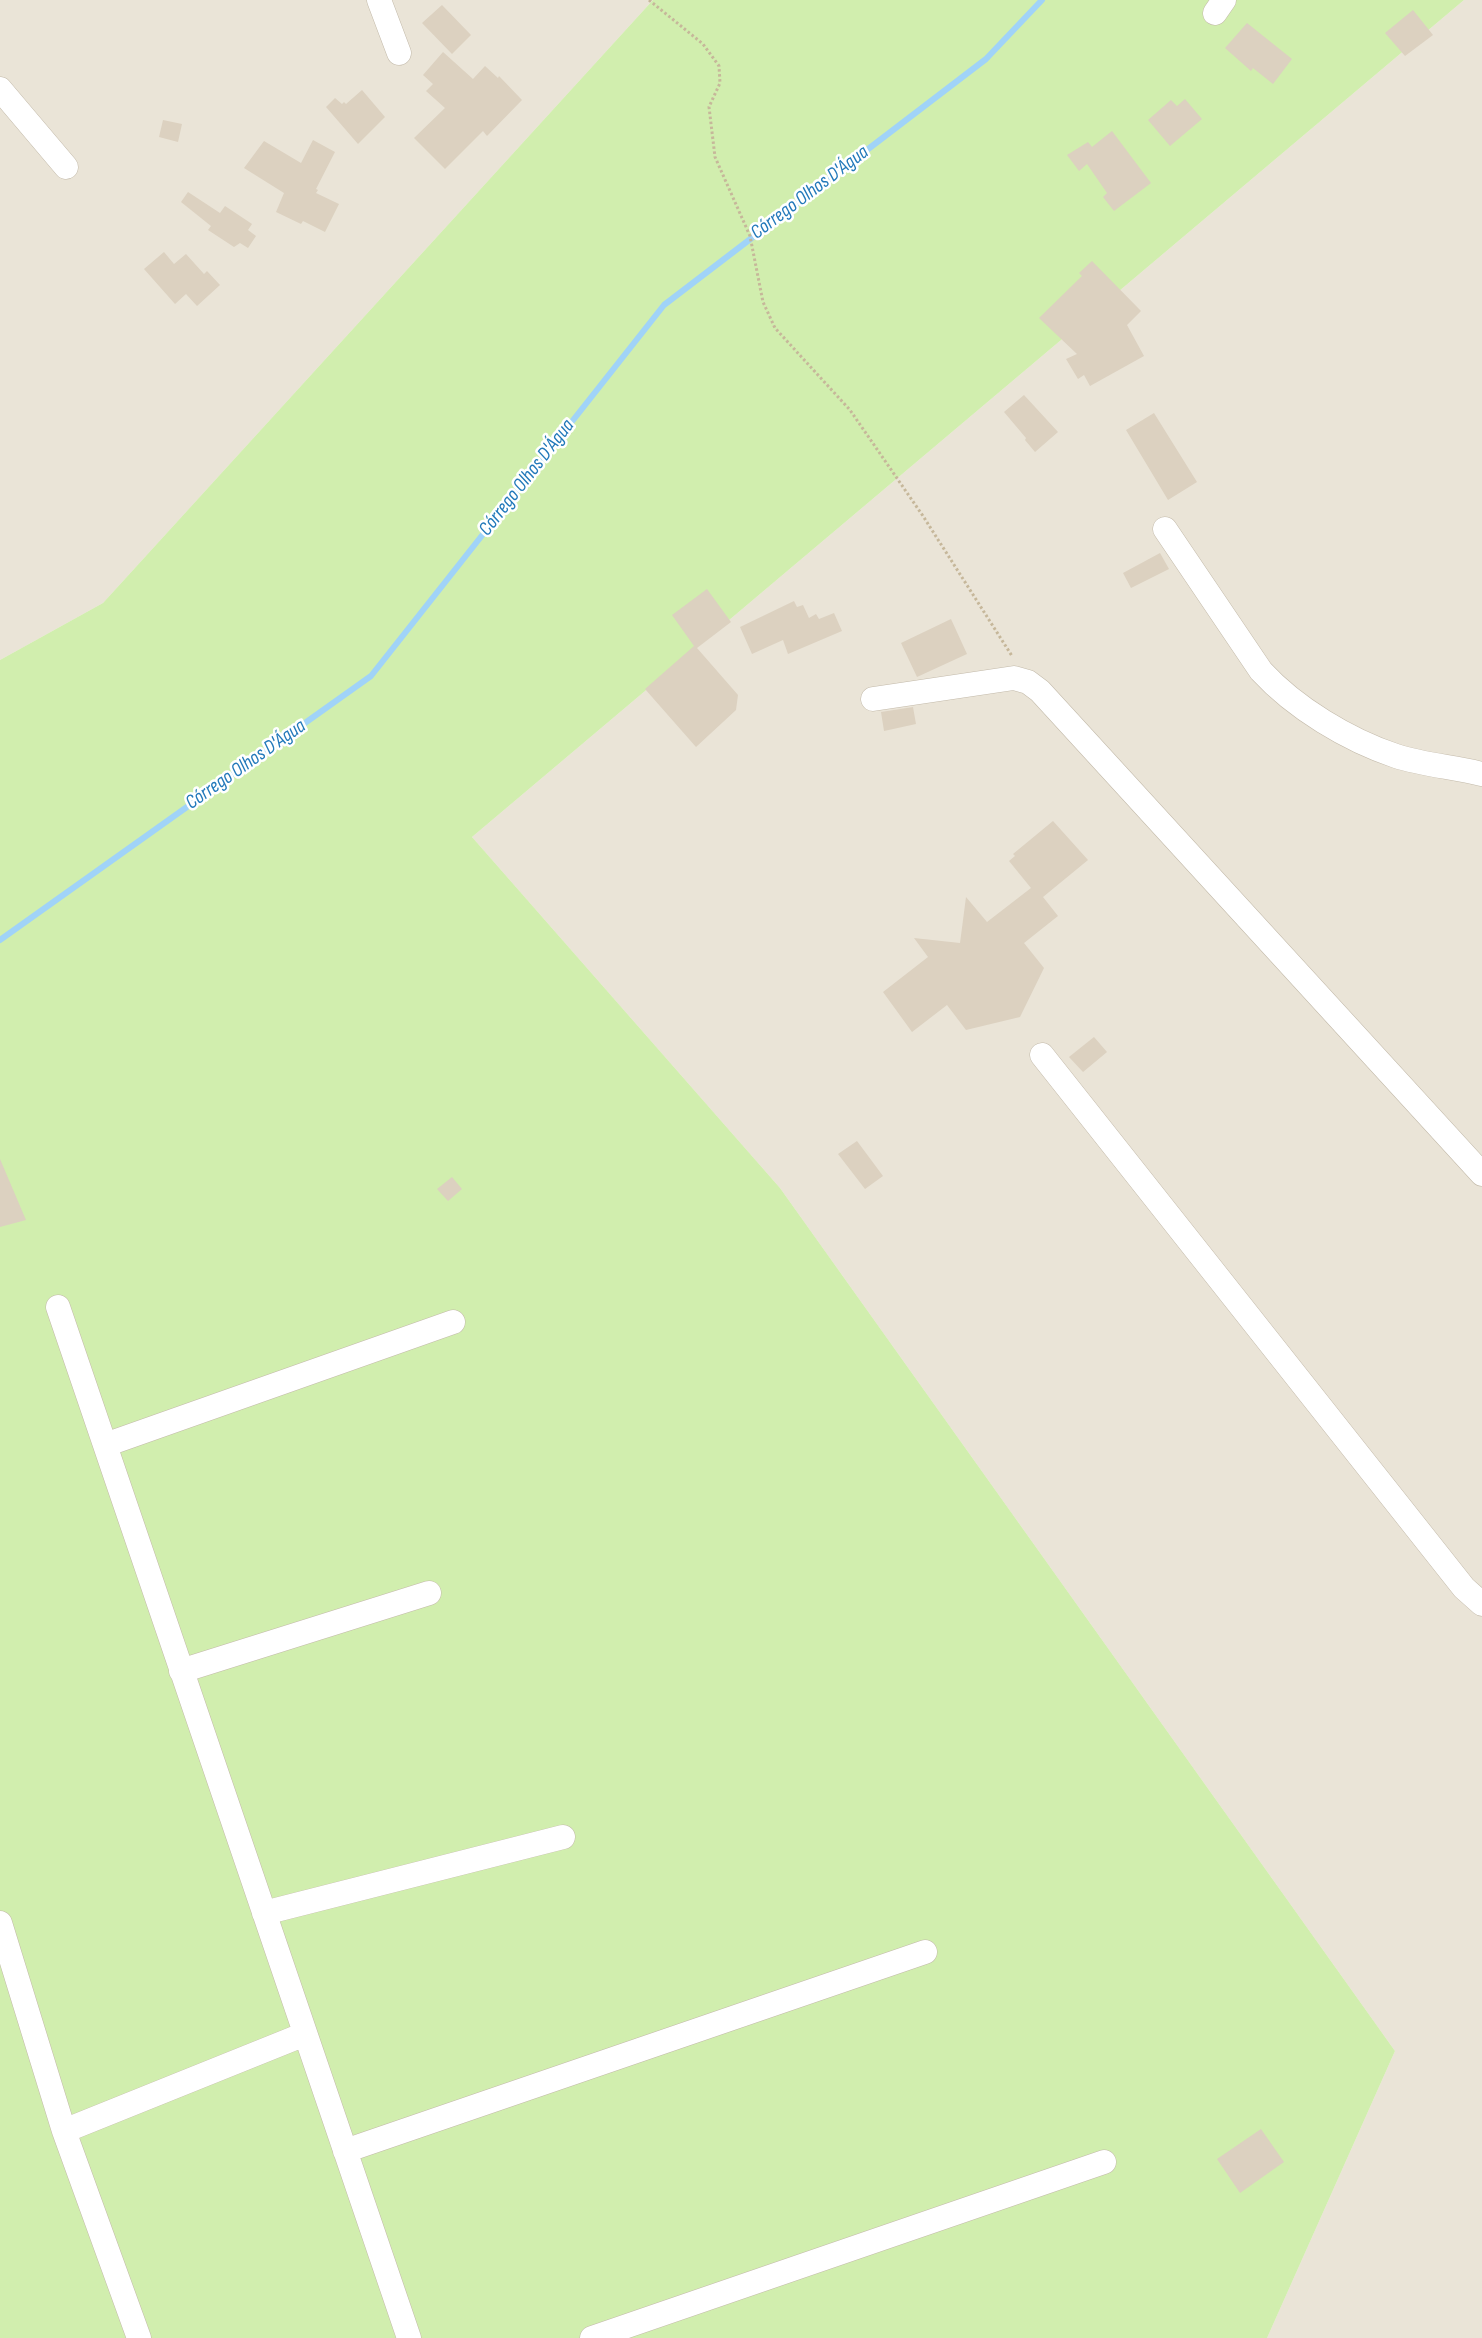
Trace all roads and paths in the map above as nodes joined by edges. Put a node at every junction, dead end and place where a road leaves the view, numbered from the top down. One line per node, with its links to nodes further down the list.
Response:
1 (379, 0): 3 (street)
2 (649, 0): 7 (path)
3 (399, 53)
4 (0, 89): 5 (street)
5 (66, 167)
6 (1165, 529): 9 (street)
7 (1028, 682): 8 (street); 11 (street)
8 (873, 699)
9 (1482, 774)
10 (1042, 1055): 16 (street)
11 (1482, 1174)
12 (58, 1307): 14 (street)
13 (454, 1322): 14 (street)
14 (105, 1445): 17 (street)
15 (430, 1592): 17 (street)
16 (1482, 1604)
17 (181, 1671): 19 (street)
18 (562, 1837): 19 (street)
19 (264, 1913): 22 (street)
20 (0, 1922): 23 (street)
21 (925, 1952): 24 (street)
22 (305, 2034): 23 (street); 24 (street)
23 (64, 2131): 26 (street)
24 (345, 2151): 27 (street)
25 (1104, 2162): 28 (street)
26 (139, 2338)
27 (408, 2338)
28 (592, 2338)

